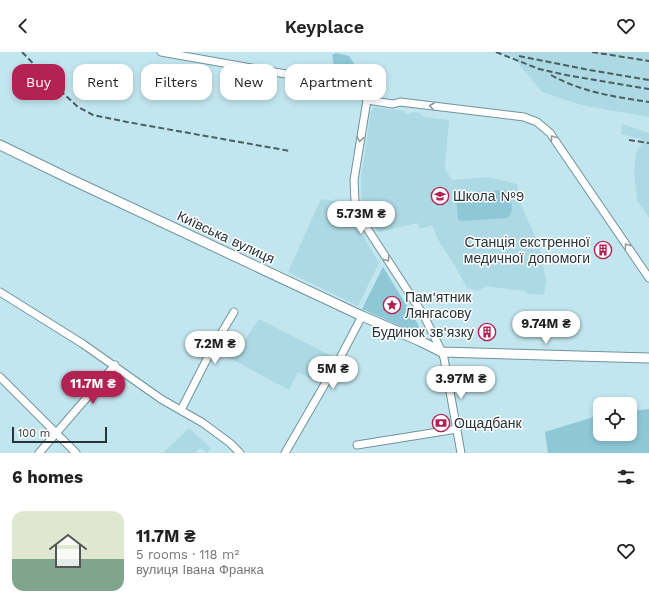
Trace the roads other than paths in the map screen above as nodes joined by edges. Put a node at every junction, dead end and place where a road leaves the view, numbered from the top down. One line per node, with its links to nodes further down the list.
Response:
1 (160, 52): 2 (street)
2 (285, 74)
3 (367, 100): 5 (street, one-way to 3); 9 (street, one-way to 9)
4 (0, 145): 8 (main road, Київська вулиця)
5 (649, 278)
6 (0, 292): 11 (street)
7 (234, 312): 13 (street)
8 (362, 316): 9 (main road, Київська вулиця); 20 (street)
9 (442, 352): 10 (main road); 14 (street)
10 (649, 358)
11 (115, 365): 13 (street); 15 (street)
12 (0, 377): 15 (street)
13 (181, 410): 19 (street)
14 (457, 429): 16 (street); 21 (street)
15 (57, 433): 17 (street); 18 (street)
16 (358, 445)
17 (39, 453)
18 (76, 453)
19 (240, 453)
20 (285, 453)
21 (461, 453)

